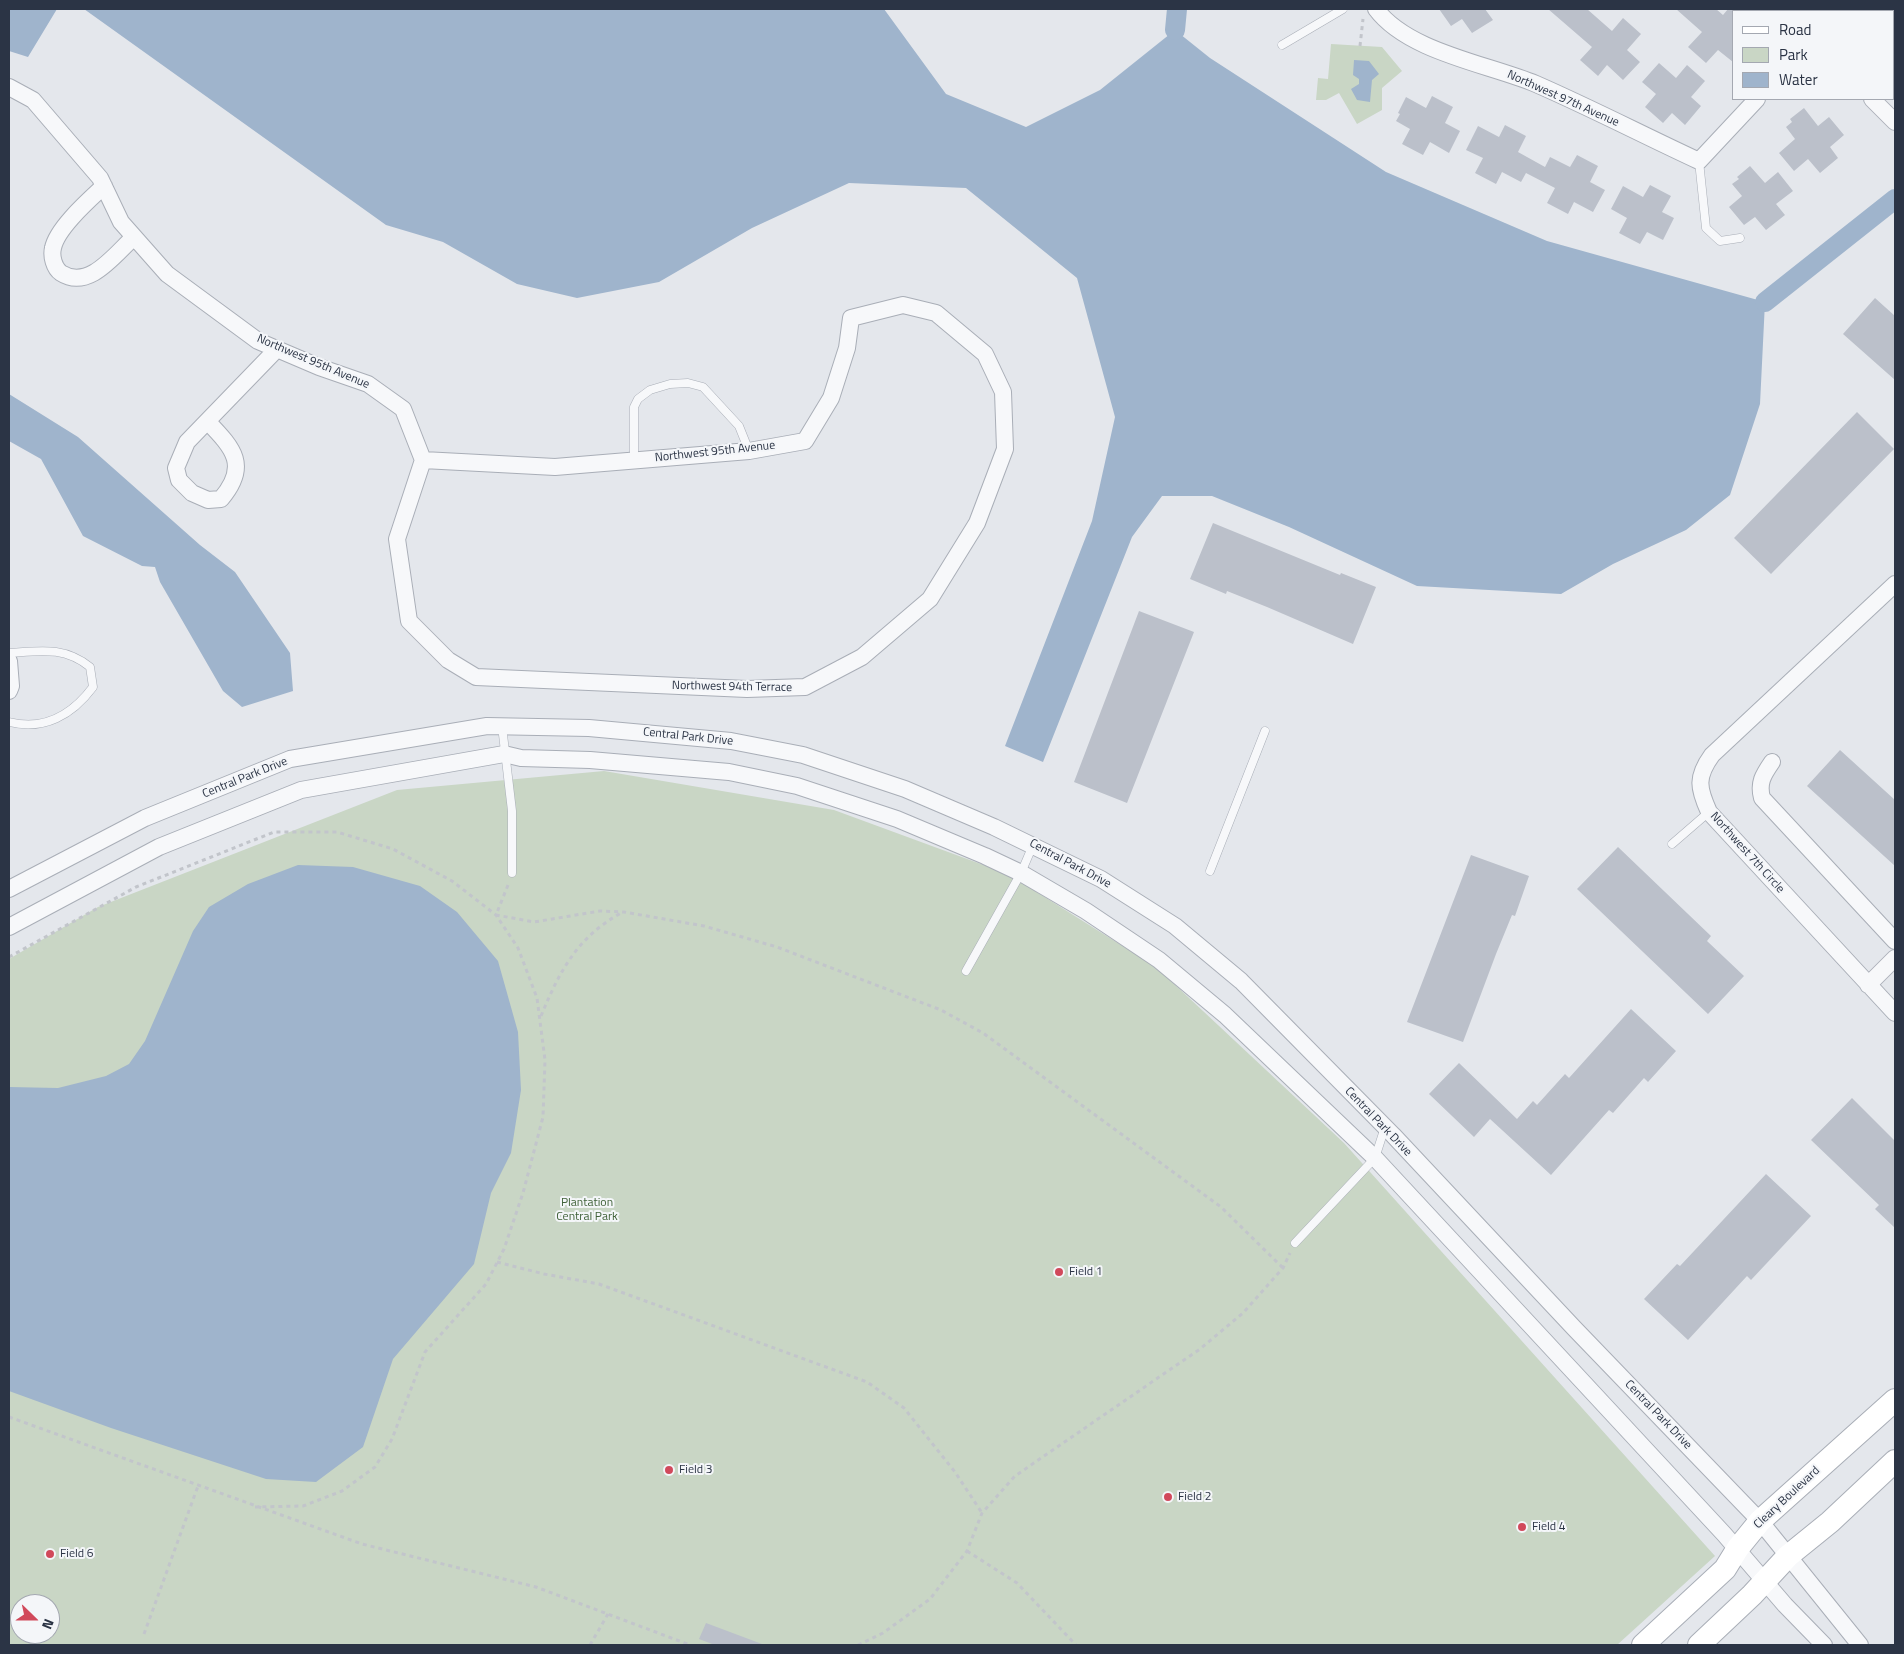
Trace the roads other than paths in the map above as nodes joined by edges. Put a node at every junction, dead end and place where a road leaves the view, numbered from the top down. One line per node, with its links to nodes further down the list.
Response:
1 (1343, 9): 3 (lane)
2 (1369, 13): 8 (street, Northwest 97th Avenue)
3 (1282, 45)
4 (9, 87): 9 (street, Northwest 95th Avenue)
5 (1756, 100): 8 (street)
6 (1873, 100): 7 (street)
7 (1895, 122)
8 (1699, 161): 11 (lane)
9 (104, 186): 10 (street, Northwest 95th Avenue); 10 (street)
10 (134, 237): 12 (street, Northwest 95th Avenue)
11 (1740, 238)
12 (277, 349): 13 (street); 16 (street, Northwest 95th Avenue)
13 (208, 422): 13 (street)
14 (805, 441): 15 (street, Northwest 95th Avenue); 16 (street, Northwest 94th Terrace)
15 (749, 451): 17 (street, Northwest 95th Avenue); 17 (lane)
16 (423, 460): 17 (street, Northwest 95th Avenue)
17 (634, 461)
18 (1895, 584): 27 (street, Northwest 7th Circle)
19 (9, 653): 22 (lane)
20 (9, 662): 21 (street)
21 (9, 691)
22 (9, 722)
23 (502, 726): 25 (lane); 29 (street, Central Park Drive); 33 (street, Central Park Drive)
24 (1265, 731): 30 (lane)
25 (504, 754): 31 (street); 32 (lane); 34 (street)
26 (1772, 762): 35 (street)
27 (1709, 812): 28 (lane); 38 (street, Northwest 7th Circle)
28 (1672, 844)
29 (1033, 845): 31 (lane); 40 (street, Central Park Drive)
30 (1210, 872)
31 (1021, 873): 37 (lane); 41 (street)
32 (512, 874)
33 (9, 890)
34 (9, 927)
35 (1895, 941)
36 (1895, 958): 38 (street)
37 (966, 971)
38 (1868, 984): 39 (street, Northwest 7th Circle)
39 (1895, 1013)
40 (1385, 1127): 41 (lane); 45 (street, Central Park Drive)
41 (1375, 1158): 42 (lane); 46 (street)
42 (1295, 1243)
43 (1895, 1400): 45 (street, Cleary Boulevard)
44 (1895, 1461): 47 (street)
45 (1760, 1521): 46 (street, Cleary Boulevard); 47 (street, Central Park Drive)
46 (1738, 1548): 48 (street); 49 (street, Cleary Boulevard)
47 (1788, 1556): 48 (street); 52 (street, Central Park Drive)
48 (1764, 1581): 50 (street); 51 (street)
49 (1644, 1645)
50 (1699, 1645)
51 (1824, 1645)
52 (1860, 1645)

